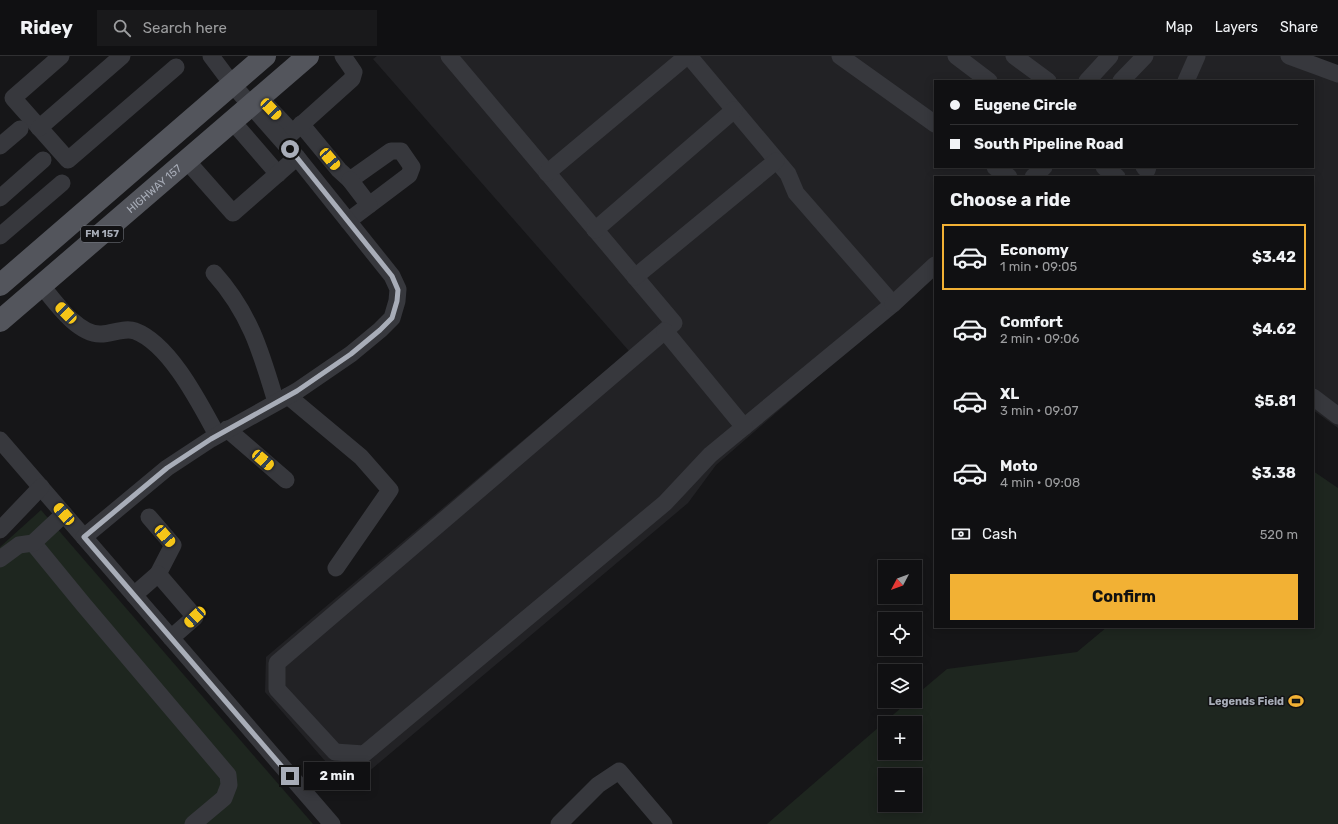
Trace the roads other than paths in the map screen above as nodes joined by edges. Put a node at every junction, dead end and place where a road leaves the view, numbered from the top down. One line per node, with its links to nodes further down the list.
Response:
1 (61, 56): 28 (street)
2 (122, 56): 28 (street)
3 (211, 56): 23 (street)
4 (265, 56): 23 (main road, FM 157)
5 (308, 56): 24 (main road, HIGHWAY 157 / FM 157)
6 (343, 56): 30 (street)
7 (449, 56): 39 (street)
8 (688, 56): 25 (street); 39 (street)
9 (840, 56): 27 (street)
10 (956, 56): 18 (street)
11 (1014, 56): 19 (street)
12 (1110, 56): 20 (street)
13 (1144, 56): 21 (street)
14 (1197, 56): 22 (street)
15 (1289, 56): 17 (street)
16 (176, 67): 28 (street)
17 (1338, 74)
18 (988, 80)
19 (1047, 80)
20 (1088, 80)
21 (1122, 80)
22 (1186, 80)
23 (232, 84): 24 (street); 54 (main road, FM 157)
24 (256, 102): 26 (main road, HIGHWAY 157 / FM 157); 30 (street)
25 (734, 110): 35 (street); 49 (street)
26 (233, 122): 34 (main road, HIGHWAY 157 / FM 157); 40 (street)
27 (934, 123)
28 (39, 128)
29 (20, 129): 31 (street)
30 (292, 132): 32 (street); 44 (street)
31 (0, 146)
32 (297, 157): 40 (street); 48 (street)
33 (43, 160): 46 (street)
34 (188, 160): 40 (street); 55 (main road, HIGHWAY 157 / FM 157)
35 (776, 161): 53 (street); 56 (street)
36 (996, 168): 41 (street)
37 (1043, 168): 42 (street)
38 (1105, 168): 43 (street)
39 (547, 173): 49 (street)
40 (278, 174)
41 (1008, 176)
42 (1034, 176)
43 (1116, 176)
44 (350, 180): 47 (street); 47 (street)
45 (62, 183): 50 (street)
46 (0, 198)
47 (369, 205): 48 (street)
48 (348, 220): 60 (street)
49 (595, 230): 53 (street)
50 (0, 236)
51 (934, 266): 56 (street)
52 (214, 273): 60 (street)
53 (635, 277): 58 (street)
54 (0, 285)
55 (42, 286): 57 (main road, HIGHWAY 157 / FM 157); 63 (street)
56 (893, 304): 62 (street)
57 (0, 321)
58 (665, 331): 62 (street); 62 (street)
59 (1314, 398): 61 (street)
60 (282, 399): 63 (street); 73 (street)
61 (1338, 416)
62 (744, 427)
63 (222, 432): 65 (street); 70 (street)
64 (0, 440): 66 (street)
65 (286, 480)
66 (41, 487): 67 (street); 69 (street)
67 (64, 514): 70 (street); 71 (street)
68 (149, 517): 74 (street)
69 (0, 530)
70 (84, 537): 75 (street)
71 (34, 543): 72 (street); 77 (street)
72 (0, 559)
73 (336, 568)
74 (158, 574): 75 (street); 76 (street)
75 (134, 595): 76 (street)
76 (171, 638): 78 (street)
77 (193, 824)
78 (332, 824)
79 (559, 824): 80 (street)
80 (664, 824)

